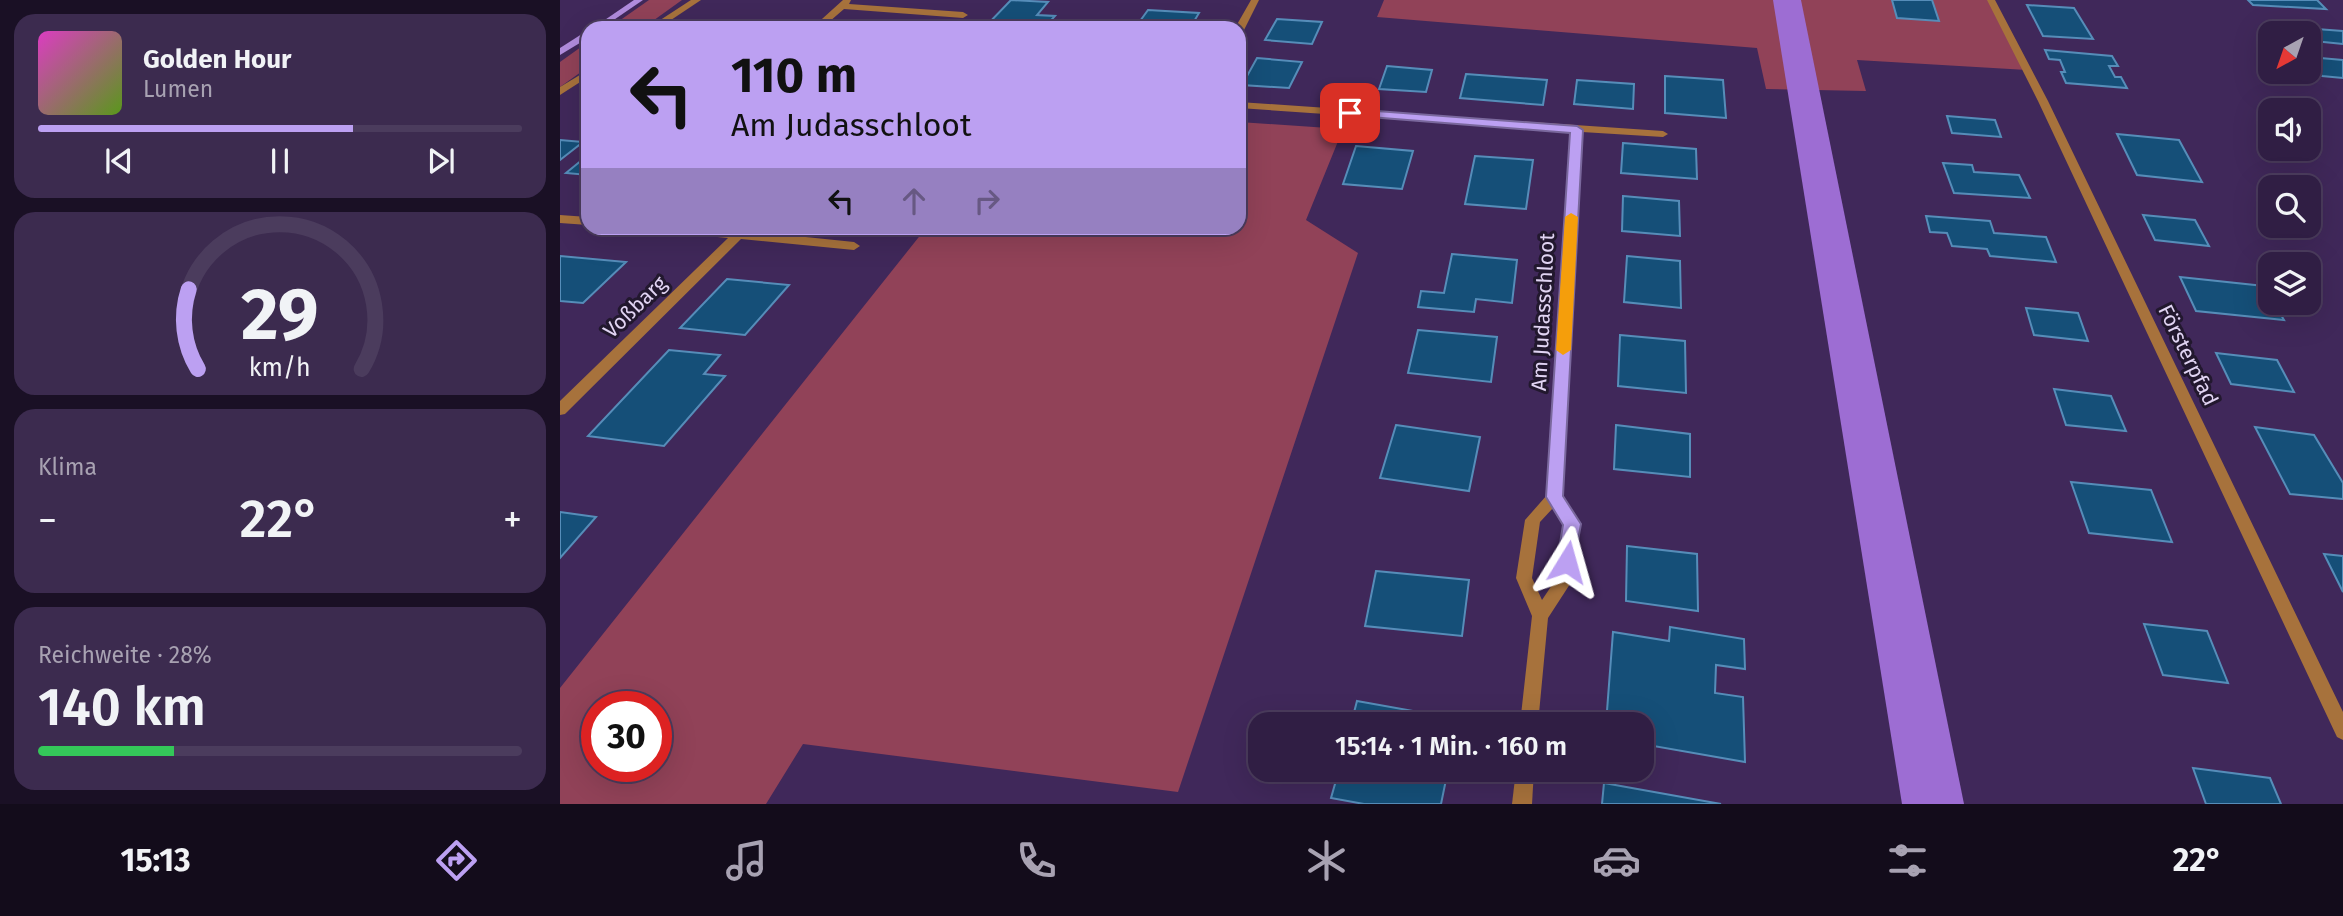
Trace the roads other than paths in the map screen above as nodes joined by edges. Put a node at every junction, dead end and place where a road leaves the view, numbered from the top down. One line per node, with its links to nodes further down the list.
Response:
1 (697, 0): 6 (street)
2 (1255, 0): 8 (street)
3 (1991, 0): 23 (street, Försterpfad)
4 (845, 3): 5 (street); 7 (street)
5 (963, 15)
6 (664, 21)
7 (825, 21)
8 (1244, 21)
9 (581, 78): 10 (street)
10 (560, 92)
11 (1246, 106): 12 (street)
12 (1577, 130): 13 (street); 20 (street, Am Judasschloot)
13 (1664, 134)
14 (560, 219): 15 (street)
15 (581, 220)
16 (738, 235): 19 (street, Voßbarg)
17 (749, 235): 18 (street)
18 (854, 246)
19 (560, 410)
20 (1554, 497): 21 (street); 21 (street)
21 (1540, 616): 22 (street)
22 (1531, 712)
23 (2343, 731)
24 (1524, 782): 25 (street)
25 (1522, 804)

